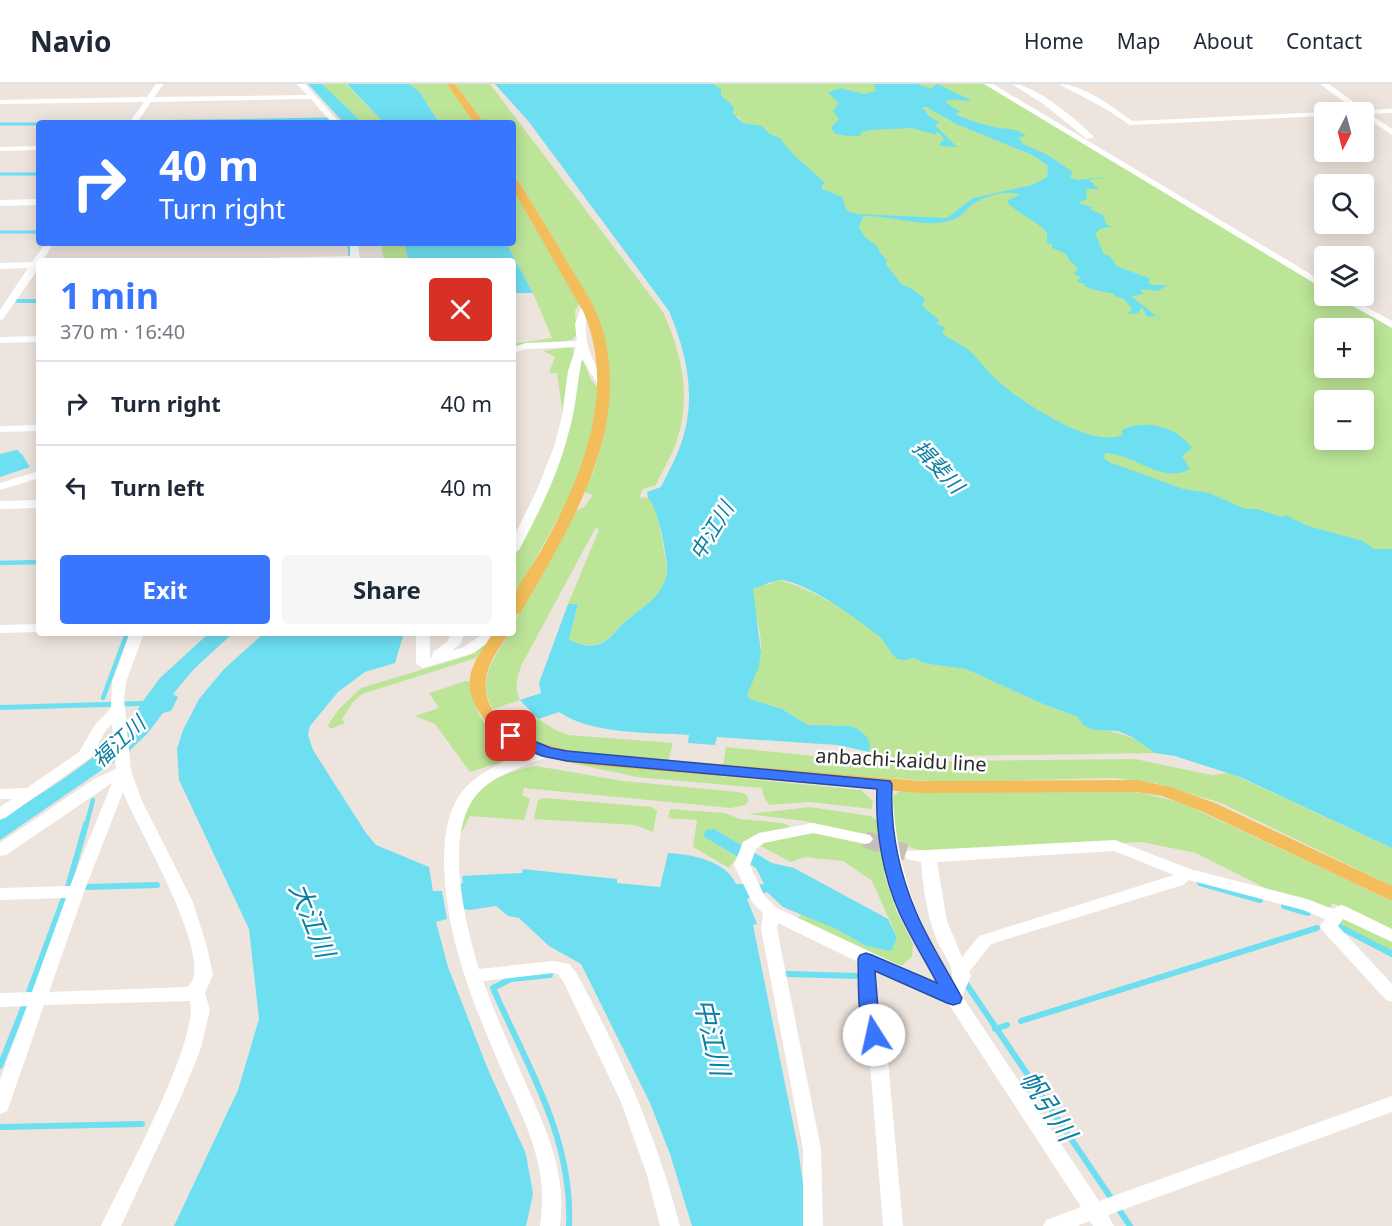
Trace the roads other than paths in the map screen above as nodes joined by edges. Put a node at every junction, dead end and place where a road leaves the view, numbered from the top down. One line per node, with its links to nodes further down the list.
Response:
1 (160, 84): 9 (street)
2 (301, 84): 8 (street)
3 (451, 84): 17 (main road)
4 (988, 84): 22 (street)
5 (1016, 84): 22 (street)
6 (1063, 84): 14 (street)
7 (1323, 84): 11 (street)
8 (313, 97): 9 (street); 16 (street)
9 (144, 100): 10 (street); 15 (street)
10 (0, 102)
11 (1349, 102)
12 (1392, 111): 13 (street)
13 (1374, 112)
14 (1314, 114)
15 (134, 120)
16 (333, 120)
17 (477, 120)
18 (1374, 120): 19 (street)
19 (1392, 133)
20 (36, 148): 21 (street)
21 (0, 149)
22 (1132, 170): 30 (street)
23 (516, 185): 31 (main road)
24 (0, 202): 25 (street)
25 (36, 202)
26 (48, 246): 27 (street)
27 (38, 258)
28 (32, 265): 29 (street); 33 (street)
29 (0, 266)
30 (1314, 280)
31 (586, 304): 37 (street); 39 (main road)
32 (1358, 306): 34 (street)
33 (0, 317)
34 (1392, 325)
35 (36, 339): 36 (street)
36 (0, 340)
37 (583, 344): 38 (street); 39 (street); 46 (street)
38 (516, 349)
39 (604, 386): 47 (main road)
40 (36, 428): 41 (street)
41 (0, 429)
42 (36, 475): 43 (street)
43 (0, 487)
44 (36, 504): 45 (street)
45 (0, 505)
46 (516, 543)
47 (516, 607)
48 (36, 628): 49 (street)
49 (0, 629)
50 (136, 636): 56 (street)
51 (423, 636): 55 (street)
52 (456, 636): 55 (street)
53 (489, 636): 55 (street)
54 (499, 636): 57 (main road, anbachi-kaidu line)
55 (423, 664)
56 (118, 710): 58 (street); 60 (street)
57 (548, 752): 59 (main road, anbachi-kaidu line); 74 (street)
58 (124, 767): 64 (street); 66 (street); 75 (street)
59 (885, 784): 68 (main road, anbachi-kaidu line); 77 (street)
60 (31, 793): 61 (street); 62 (street)
61 (0, 794)
62 (0, 814)
63 (865, 839): 69 (street)
64 (0, 851)
65 (1186, 874): 70 (street); 73 (street); 73 (street)
66 (70, 892): 67 (street); 78 (street)
67 (0, 894)
68 (1392, 894)
69 (771, 912): 72 (street); 86 (street)
70 (1334, 916): 71 (street); 76 (street)
71 (1392, 936)
72 (866, 959): 77 (street); 87 (street)
73 (961, 970): 77 (street)
74 (472, 976): 84 (street); 85 (street)
75 (190, 994): 78 (street); 83 (street)
76 (1392, 995)
77 (953, 998): 82 (street)
78 (38, 999): 79 (street); 81 (street)
79 (0, 1000)
80 (1392, 1104): 82 (street)
81 (0, 1106)
82 (1100, 1215): 88 (street)
83 (111, 1226)
84 (550, 1226)
85 (670, 1226)
86 (813, 1226)
87 (893, 1226)
88 (1053, 1226)

